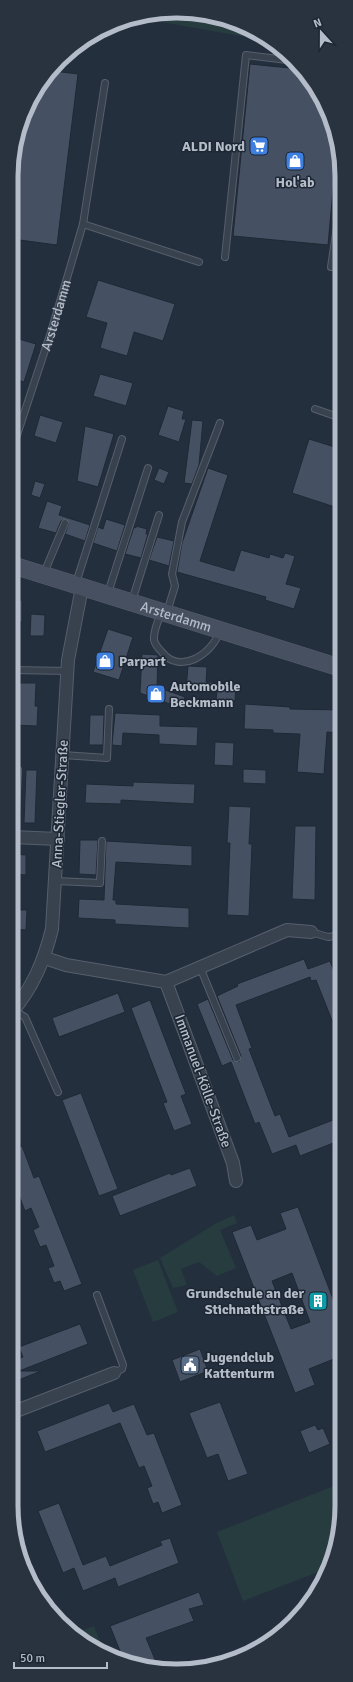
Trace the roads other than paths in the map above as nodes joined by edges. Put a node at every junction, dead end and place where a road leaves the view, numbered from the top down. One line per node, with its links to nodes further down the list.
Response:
1 (284, 60): 5 (lane)
2 (104, 83): 3 (lane, Arsterdamm)
3 (83, 224): 6 (lane); 11 (lane, Arsterdamm)
4 (335, 240): 7 (lane)
5 (225, 257)
6 (199, 262)
7 (331, 267)
8 (315, 409): 9 (lane)
9 (335, 416)
10 (220, 423): 21 (lane)
11 (18, 432)
12 (122, 439): 18 (lane)
13 (148, 468): 19 (lane)
14 (159, 515): 20 (lane)
15 (65, 523): 17 (lane)
16 (18, 567): 17 (street, Arsterdamm)
17 (44, 575): 18 (street, Arsterdamm)
18 (78, 586): 19 (street, Arsterdamm); 25 (street, Anna-Stiegler-Straße)
19 (107, 595): 20 (street, Arsterdamm)
20 (132, 603): 21 (street, Arsterdamm)
21 (164, 613): 22 (street, Arsterdamm); 22 (lane)
22 (220, 630): 23 (street, Arsterdamm)
23 (335, 666)
24 (18, 670): 25 (lane)
25 (68, 671): 27 (street, Anna-Stiegler-Straße)
26 (109, 709): 27 (lane)
27 (63, 755): 29 (street, Anna-Stiegler-Straße)
28 (18, 837): 29 (street)
29 (58, 839): 31 (street, Anna-Stiegler-Straße)
30 (102, 841): 31 (lane)
31 (56, 881): 34 (street, Anna-Stiegler-Straße)
32 (311, 932): 33 (lane); 35 (street)
33 (335, 936)
34 (45, 958): 36 (street); 37 (street, Anna-Stiegler-Straße)
35 (200, 967): 36 (street); 39 (lane)
36 (166, 982): 41 (street, Immanuel-Kölle-Straße)
37 (18, 1003)
38 (18, 1014): 40 (lane)
39 (237, 1058)
40 (58, 1092)
41 (236, 1181)
42 (97, 1295): 43 (lane)
43 (114, 1373): 44 (street)
44 (18, 1410)

